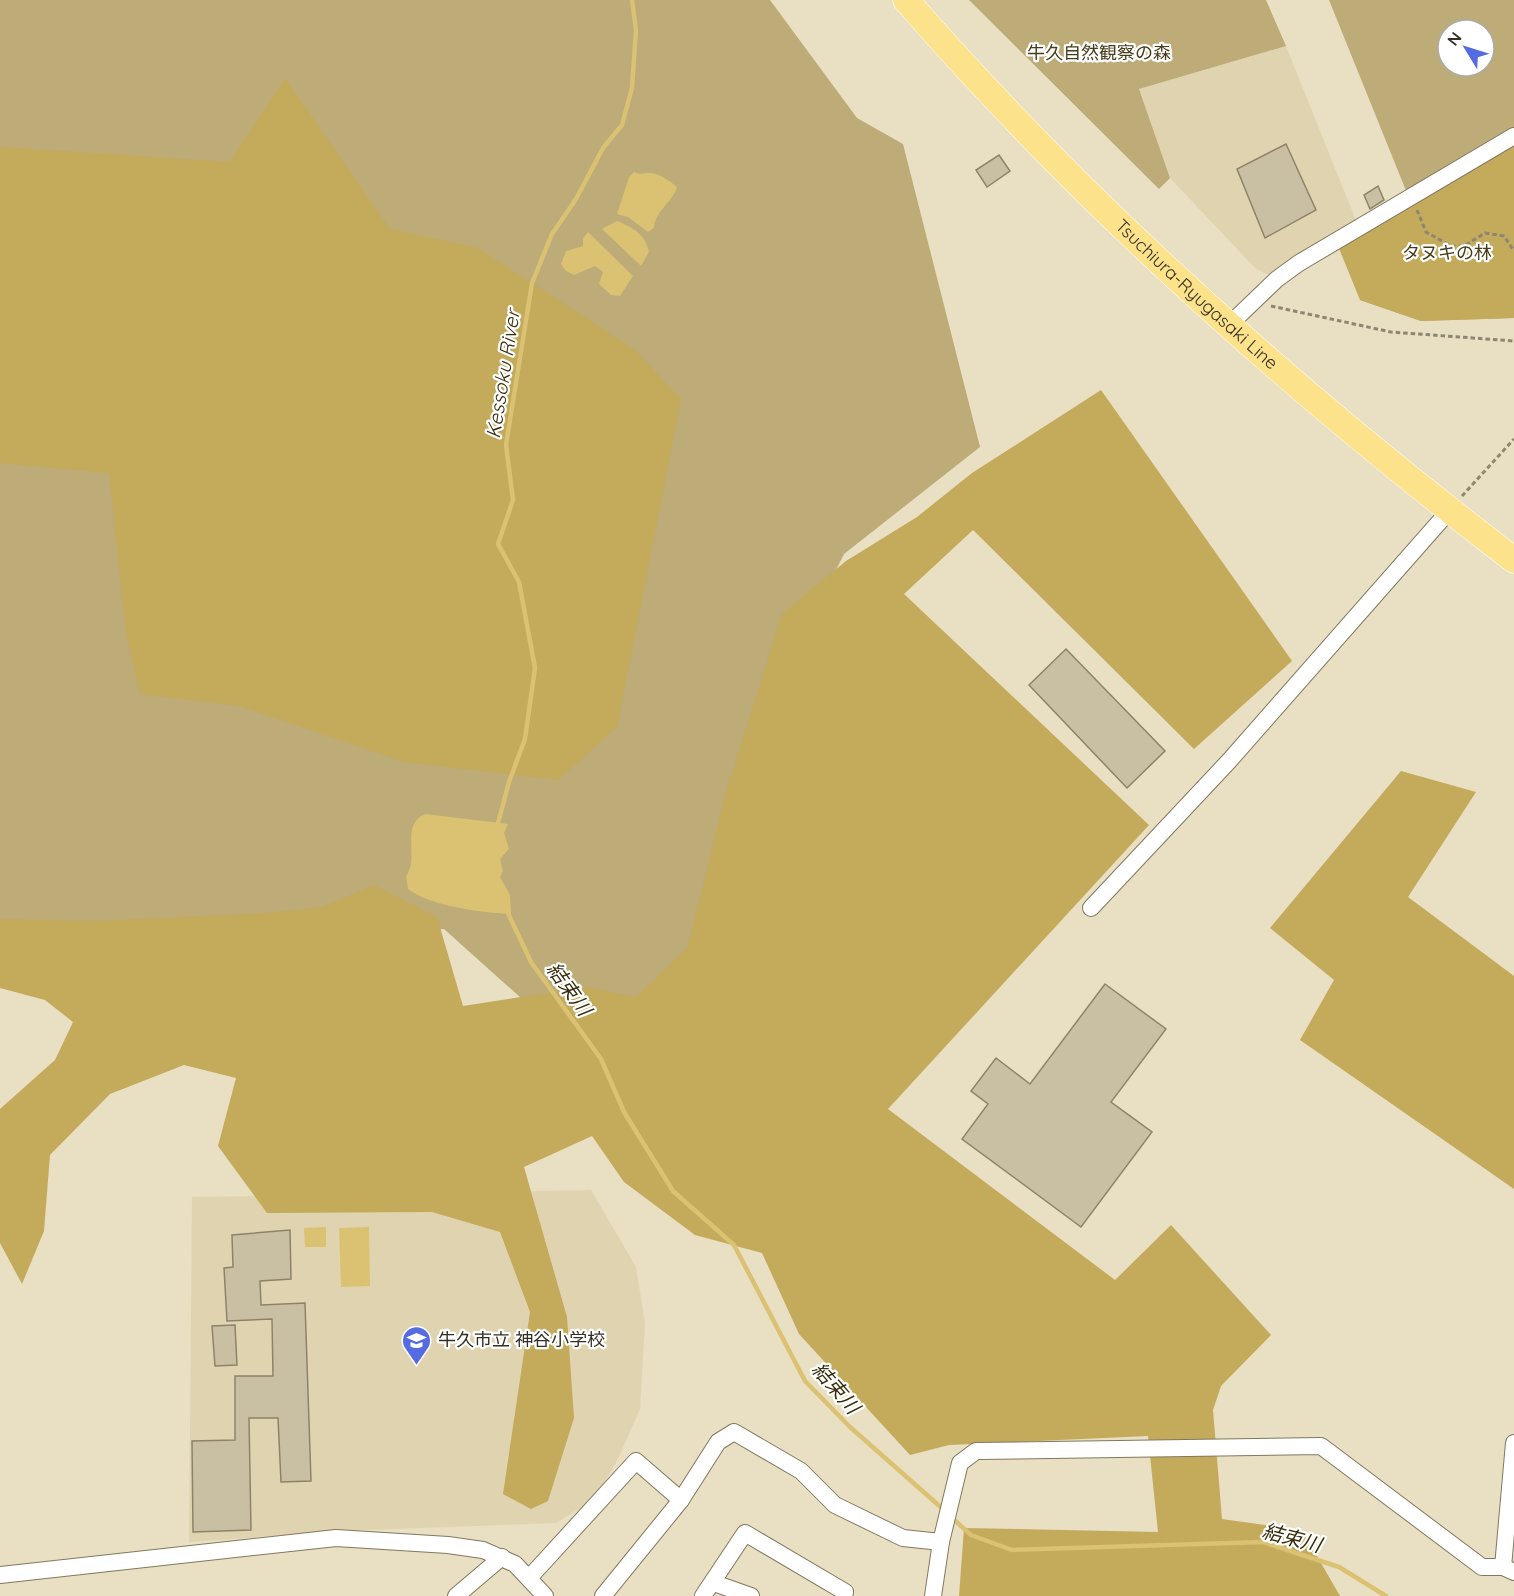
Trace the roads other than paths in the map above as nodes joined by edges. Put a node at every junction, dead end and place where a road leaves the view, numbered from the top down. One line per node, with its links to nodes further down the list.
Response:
1 (906, 0): 3 (main road, Tsuchiura-Ryugasaki Line)
2 (1514, 136): 3 (street)
3 (1229, 325): 4 (main road, Tsuchiura-Ryugasaki Line)
4 (1449, 511): 5 (main road, Tsuchiura-Ryugasaki Line); 6 (street)
5 (1514, 560)
6 (1091, 908)
7 (1514, 1443): 11 (street)
8 (681, 1500): 9 (street); 13 (street); 17 (street)
9 (941, 1542): 11 (street); 20 (street)
10 (502, 1557): 12 (street); 13 (street); 15 (street)
11 (1508, 1570)
12 (0, 1575)
13 (529, 1578): 16 (street)
14 (709, 1590): 18 (street); 19 (street)
15 (456, 1596)
16 (545, 1596)
17 (603, 1596)
18 (751, 1596)
19 (844, 1596)
20 (933, 1596)

